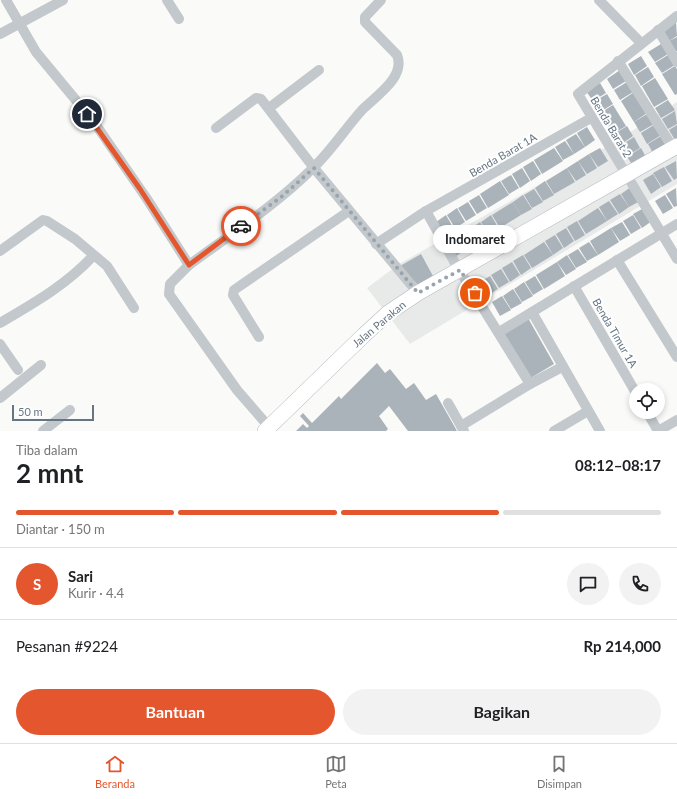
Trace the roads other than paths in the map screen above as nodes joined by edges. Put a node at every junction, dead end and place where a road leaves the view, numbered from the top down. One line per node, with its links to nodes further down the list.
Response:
1 (6, 0): 8 (street)
2 (167, 0): 7 (street)
3 (381, 0): 19 (street)
4 (599, 0): 11 (street)
5 (58, 1): 8 (street)
6 (677, 16): 9 (street)
7 (179, 19)
8 (19, 25): 10 (street); 30 (street)
9 (658, 30): 11 (street); 13 (street)
10 (0, 34)
11 (641, 43): 12 (street)
12 (618, 61): 16 (street, Benda Barat 2); 18 (street)
13 (677, 62)
14 (319, 70): 15 (street)
15 (269, 108): 17 (street); 19 (street)
16 (591, 118): 20 (street, Benda Barat 2); 22 (street, Benda Barat 1A)
17 (216, 128)
18 (675, 147): 20 (street, Jalan Parakan)
19 (314, 168): 21 (street); 30 (street)
20 (626, 175): 24 (street, Benda Barat 2); 31 (street, Jalan Parakan)
21 (349, 211): 25 (street); 38 (street)
22 (426, 211): 25 (street, Benda Barat 1A); 31 (street)
23 (677, 224): 24 (street)
24 (661, 233): 28 (street, Benda Barat 2); 29 (street)
25 (376, 244): 33 (street)
26 (0, 251): 27 (street)
27 (93, 256): 34 (street); 36 (street)
28 (677, 259)
29 (617, 260): 32 (street); 40 (street)
30 (189, 265): 52 (street)
31 (460, 270): 33 (street, Jalan Parakan); 37 (street)
32 (574, 286): 35 (street); 44 (street, Benda Timur 1A)
33 (418, 293): 52 (street, Jalan Parakan)
34 (134, 308)
35 (532, 312): 37 (street); 42 (street)
36 (0, 323)
37 (499, 332): 45 (street)
38 (259, 337)
39 (0, 344): 43 (street)
40 (677, 357)
41 (41, 365): 46 (street)
42 (562, 366): 45 (street); 49 (street)
43 (18, 370)
44 (630, 383)
45 (530, 384): 53 (street)
46 (0, 398)
47 (448, 403): 53 (street)
48 (70, 410): 54 (street)
49 (588, 411): 55 (street); 56 (street)
50 (651, 419): 57 (street)
51 (677, 420): 57 (street)
52 (267, 429)
53 (462, 429)
54 (43, 431)
55 (554, 431)
56 (600, 431)
57 (658, 431)

